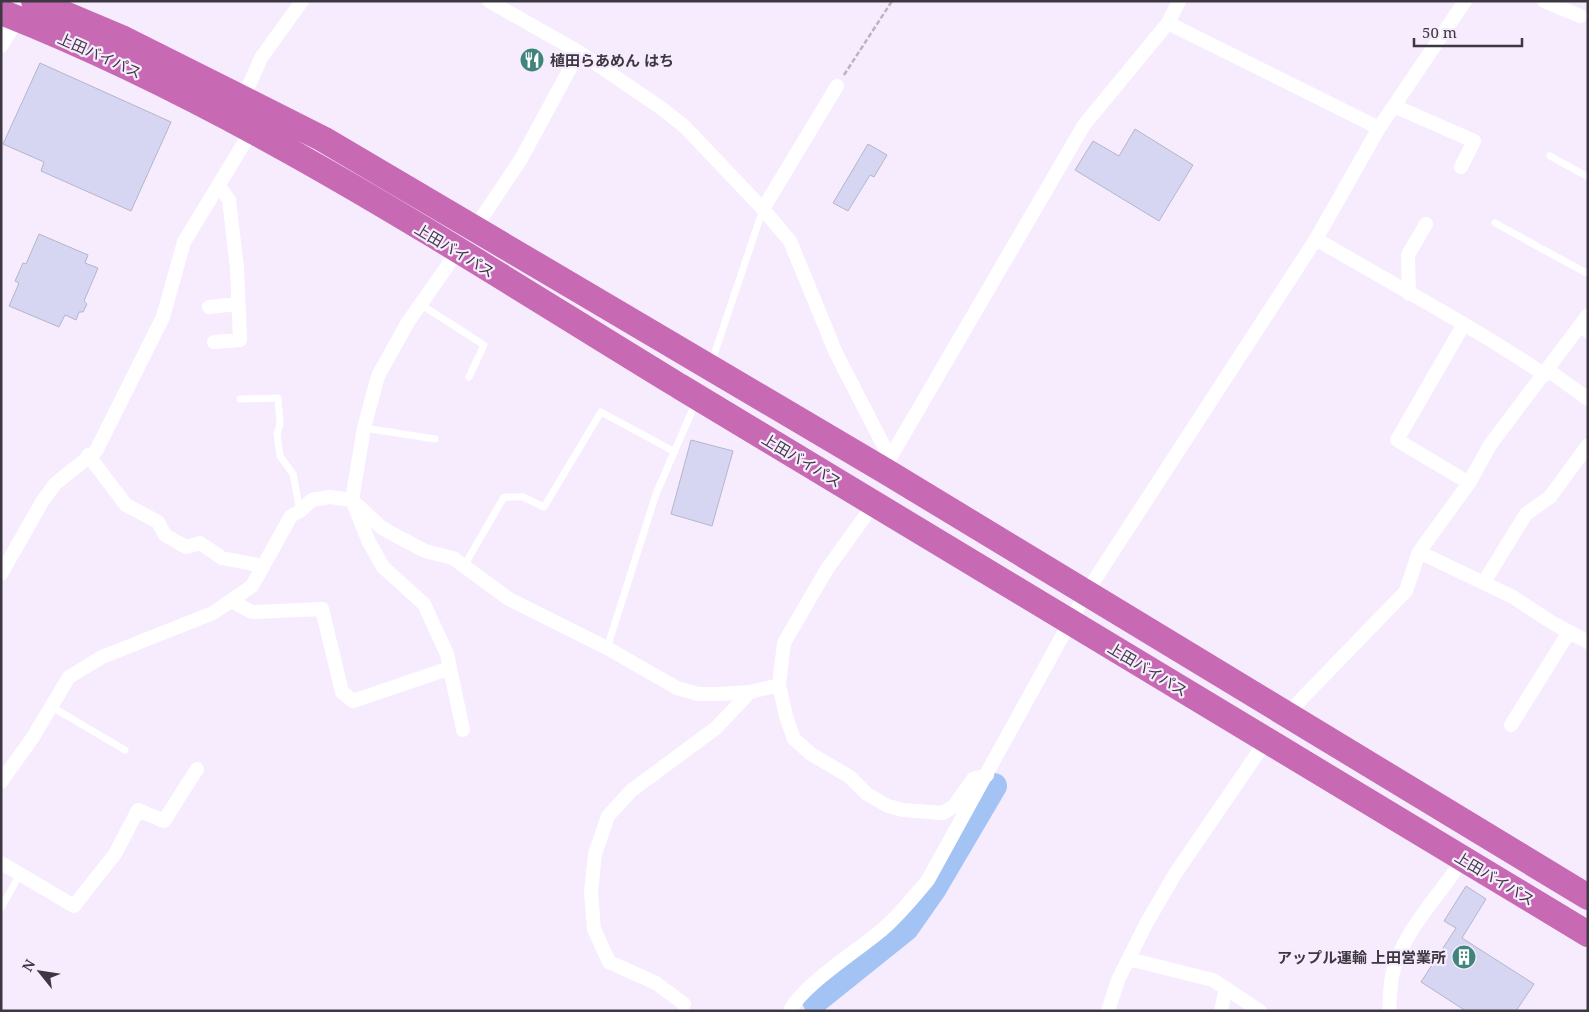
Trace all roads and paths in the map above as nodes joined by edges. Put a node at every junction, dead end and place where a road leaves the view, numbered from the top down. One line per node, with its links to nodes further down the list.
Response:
1 (302, 1): 13 (street)
2 (490, 1): 11 (street)
3 (892, 1): 12 (path)
4 (1179, 1): 9 (street)
5 (1465, 1): 14 (street)
6 (1544, 1): 8 (street)
7 (18, 11): 10 (street); 13 (highway, 上田バイパス); 16 (highway, 上田バイパス)
8 (1580, 16)
9 (1168, 23): 15 (street); 47 (street)
10 (1, 46)
11 (578, 52): 21 (street); 24 (street)
12 (836, 86): 21 (street)
13 (243, 99): 24 (highway, 上田バイパス)
14 (1394, 106): 15 (street); 18 (street)
15 (1378, 128): 25 (street)
16 (252, 130): 20 (street); 26 (highway, 上田バイパス)
17 (1550, 156): 19 (lane)
18 (1461, 167)
19 (1588, 177)
20 (219, 186): 29 (street); 46 (street)
21 (763, 209): 36 (lane); 47 (street)
22 (1496, 223): 27 (lane)
23 (1426, 224): 28 (street)
24 (475, 228): 47 (highway, 上田バイパス)
25 (1316, 239): 28 (street); 57 (street)
26 (458, 251): 30 (street); 50 (highway, 上田バイパス)
27 (1588, 274)
28 (1409, 294): 33 (street)
29 (238, 304): 31 (street); 35 (street)
30 (420, 304): 38 (lane); 42 (street)
31 (209, 307)
32 (1588, 314): 34 (street)
33 (1464, 324): 37 (street); 48 (street)
34 (1583, 332): 37 (street)
35 (214, 342)
36 (714, 354)
37 (1546, 372): 40 (street); 48 (street)
38 (469, 377)
39 (240, 399): 51 (lane)
40 (1588, 399)
41 (695, 404): 45 (lane)
42 (364, 428): 43 (lane); 49 (street)
43 (435, 439)
44 (1588, 446): 56 (street)
45 (675, 452): 54 (lane); 62 (lane)
46 (88, 455): 53 (street); 55 (street)
47 (888, 465): 57 (highway, 上田バイパス)
48 (1469, 483): 52 (street)
49 (352, 500): 51 (street); 54 (street); 63 (street)
50 (874, 504): 59 (highway, 上田バイパス); 64 (street)
51 (300, 511): 53 (street)
52 (1419, 552): 56 (street); 67 (street)
53 (263, 566): 58 (street)
54 (464, 566): 62 (street)
55 (1, 574)
56 (1484, 582): 60 (street)
57 (1086, 594): 59 (street); 67 (highway, 上田バイパス)
58 (231, 601): 63 (street); 66 (street)
59 (1070, 621): 70 (highway, 上田バイパス); 73 (street)
60 (1569, 632): 61 (street); 68 (street)
61 (1588, 642)
62 (607, 648): 65 (street)
63 (450, 668): 69 (street)
64 (779, 685): 65 (street); 73 (street)
65 (750, 692): 83 (street)
66 (52, 707): 71 (lane); 74 (street)
67 (1287, 714): 78 (highway, 上田バイパス)
68 (1511, 725)
69 (463, 730)
70 (1266, 741): 75 (highway, 上田バイパス); 81 (street)
71 (125, 750)
72 (197, 769): 77 (street)
73 (987, 775): 84 (street)
74 (1, 782)
75 (1463, 859): 80 (highway, 上田バイパス); 88 (street)
76 (1, 863): 77 (street)
77 (20, 874): 79 (lane)
78 (1588, 897)
79 (1, 908)
80 (1588, 934)
81 (1129, 958): 82 (street); 85 (street)
82 (1226, 988): 86 (street); 87 (street)
83 (684, 1004)
84 (790, 1011)
85 (1108, 1011)
86 (1221, 1011)
87 (1260, 1011)
88 (1389, 1011)

